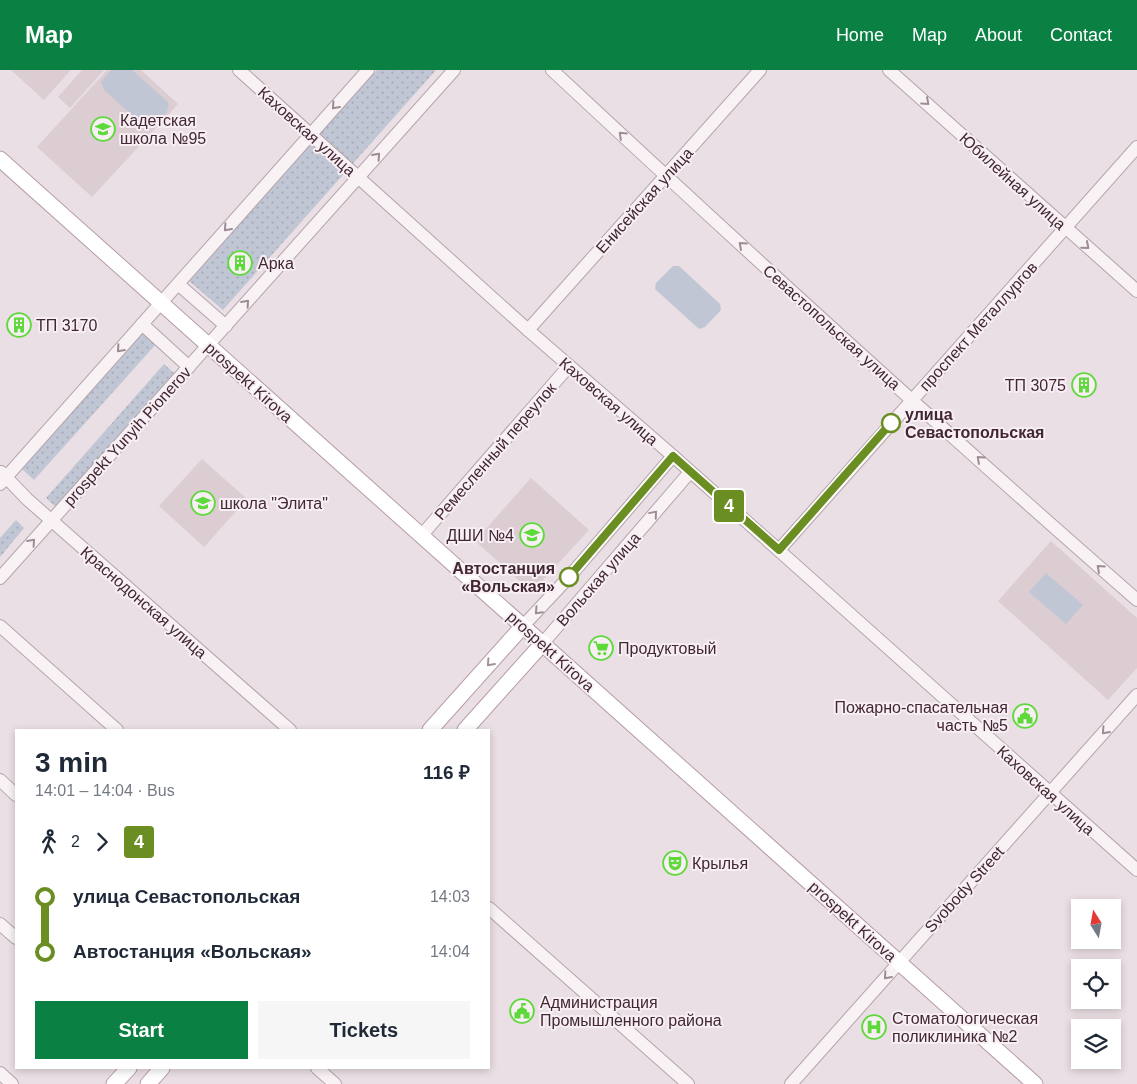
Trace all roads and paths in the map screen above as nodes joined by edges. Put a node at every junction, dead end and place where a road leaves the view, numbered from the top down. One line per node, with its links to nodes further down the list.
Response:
1 (239, 70): 7 (street, Каховская улица)
2 (368, 70): 7 (street, one-way to 7)
3 (454, 70): 11 (street, prospekt Yunyih Pionerov, one-way to 3)
4 (552, 70): 10 (street, Севастопольская улица, one-way to 4)
5 (760, 70): 10 (street, Енисейская улица)
6 (889, 70): 12 (street, Юбилейная улица, one-way to 12)
7 (311, 134): 11 (street, Каховская улица); 13 (street, one-way to 13)
8 (1137, 147): 12 (street, проспект Металлургов)
9 (0, 159): 15 (main road, prospekt Kirova)
10 (666, 176): 18 (street, Енисейская улица); 22 (street, Севастопольская улица, one-way to 10)
11 (359, 177): 17 (street, prospekt Yunyih Pionerov, one-way to 11); 18 (street, Каховская улица)
12 (1065, 228): 14 (street, Юбилейная улица, one-way to 14); 22 (street, проспект Металлургов)
13 (178, 284): 15 (street); 17 (street)
14 (1137, 291)
15 (161, 303): 16 (street); 19 (main road, prospekt Kirova)
16 (142, 324): 21 (street); 25 (street, one-way to 25)
17 (226, 326): 19 (street, prospekt Yunyih Pionerov)
18 (528, 330): 20 (street, Каховская улица)
19 (208, 345): 21 (street, prospekt Yunyih Pionerov); 27 (main road, prospekt Kirova)
20 (569, 366): 23 (street, Каховская улица); 27 (street, Ремесленный переулок)
21 (189, 367): 26 (street, prospekt Yunyih Pionerov)
22 (912, 399): 28 (street, проспект Металлургов); 30 (street, Севастопольская улица, one-way to 22)
23 (673, 456): 24 (street, Каховская улица); 32 (street, Вольская улица, one-way to 32)
24 (690, 472): 28 (street, Каховская улица); 33 (street, Вольская улица, one-way to 24)
25 (2, 478): 26 (street, Краснодонская улица)
26 (52, 520): 29 (street, prospekt Yunyih Pionerov, one-way to 26); 36 (street, Краснодонская улица)
27 (421, 536): 32 (main road, prospekt Kirova)
28 (779, 550): 40 (street, Каховская улица)
29 (0, 578)
30 (1137, 600)
31 (0, 626): 35 (street)
32 (523, 626): 33 (main road, prospekt Kirova); 37 (main road, Вольская улица, one-way to 37)
33 (543, 643): 38 (main road, Вольская улица); 46 (main road, prospekt Kirova)
34 (1137, 695): 40 (street, Svobody Street, one-way to 40)
35 (115, 729)
36 (289, 729)
37 (431, 729)
38 (466, 729)
39 (0, 780): 41 (street)
40 (1050, 792): 42 (street, Каховская улица); 46 (street, Svobody Street)
41 (15, 794)
42 (1137, 870)
43 (490, 909): 55 (street)
44 (0, 924): 45 (street)
45 (15, 937)
46 (899, 962): 56 (street, Svobody Street, one-way to 56); 57 (main road, prospekt Kirova)
47 (128, 1069): 52 (main road)
48 (161, 1069): 53 (main road)
49 (318, 1069): 54 (street)
50 (0, 1073): 51 (street)
51 (12, 1084)
52 (114, 1084)
53 (148, 1084)
54 (336, 1084)
55 (688, 1084)
56 (791, 1084)
57 (1034, 1084)

